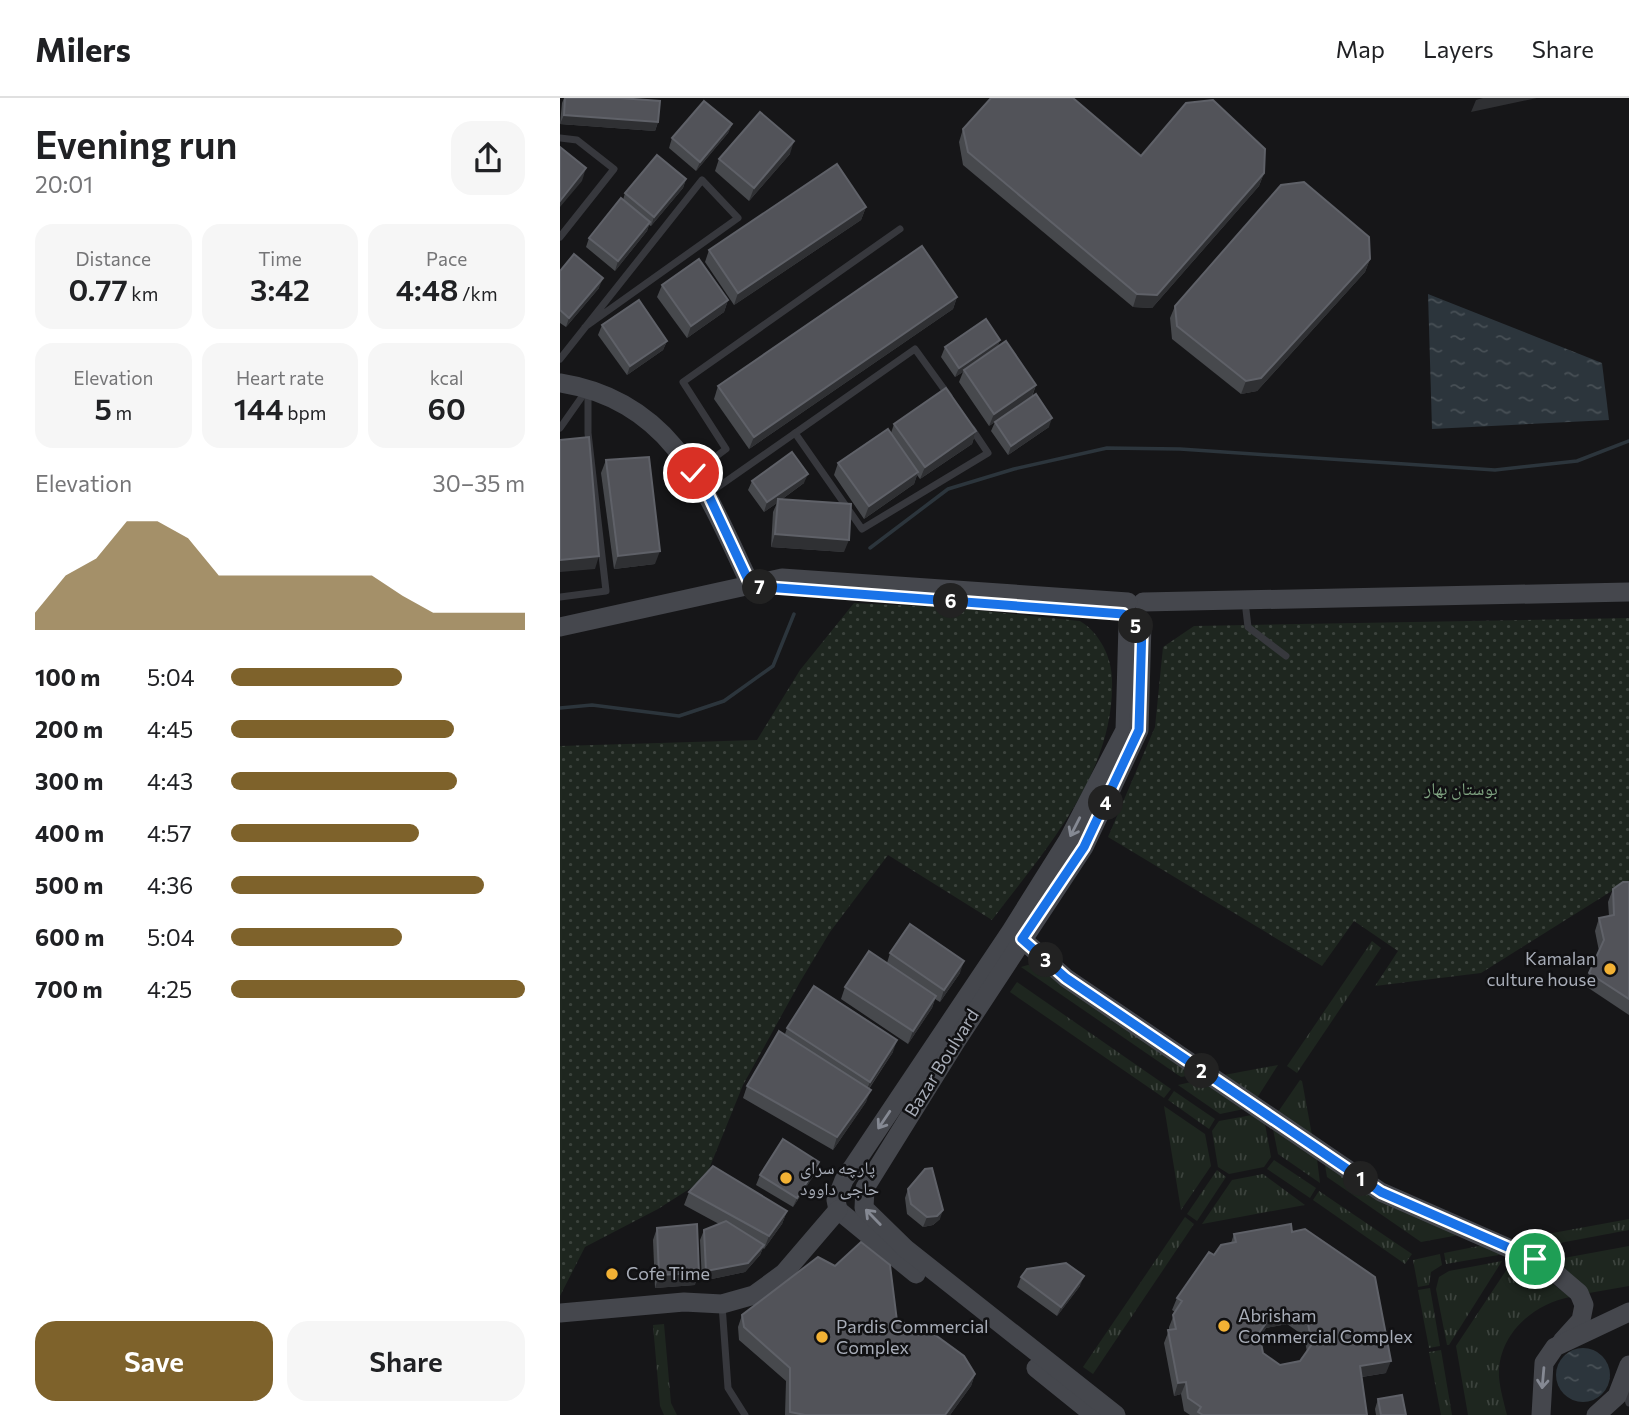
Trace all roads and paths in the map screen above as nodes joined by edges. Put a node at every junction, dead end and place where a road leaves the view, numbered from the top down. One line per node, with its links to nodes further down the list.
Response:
1 (560, 138): 3 (lane)
2 (900, 229): 12 (lane)
3 (560, 237)
4 (585, 327): 4 (lane); 5 (lane)
5 (560, 359)
6 (560, 383): 7 (street)
7 (588, 387): 10 (lane); 12 (street); 16 (lane)
8 (952, 401): 11 (lane)
9 (966, 422): 11 (lane)
10 (560, 428)
11 (795, 433): 13 (lane)
12 (693, 473): 13 (street)
13 (708, 494): 14 (street)
14 (751, 586): 19 (street); 20 (street)
15 (1629, 592): 19 (street)
16 (560, 597)
17 (1629, 603): 18 (street)
18 (1246, 610): 19 (street); 21 (lane)
19 (1135, 613): 22 (street, Bazar Boulvard); 23 (street, one-way to 23)
20 (560, 627)
21 (1286, 656)
22 (1022, 939): 25 (street); 33 (street, Bazar Boulvard, one-way to 22)
23 (838, 1210): 24 (street); 32 (street)
24 (722, 1304): 27 (street); 31 (lane)
25 (1584, 1305): 26 (street); 28 (street)
26 (1629, 1310): 28 (street)
27 (560, 1313)
28 (1562, 1341): 34 (street, one-way to 34)
29 (1626, 1374): 30 (lane); 35 (street)
30 (1629, 1404)
31 (745, 1415)
32 (1094, 1415)
33 (1116, 1415)
34 (1541, 1415)
35 (1596, 1415)

